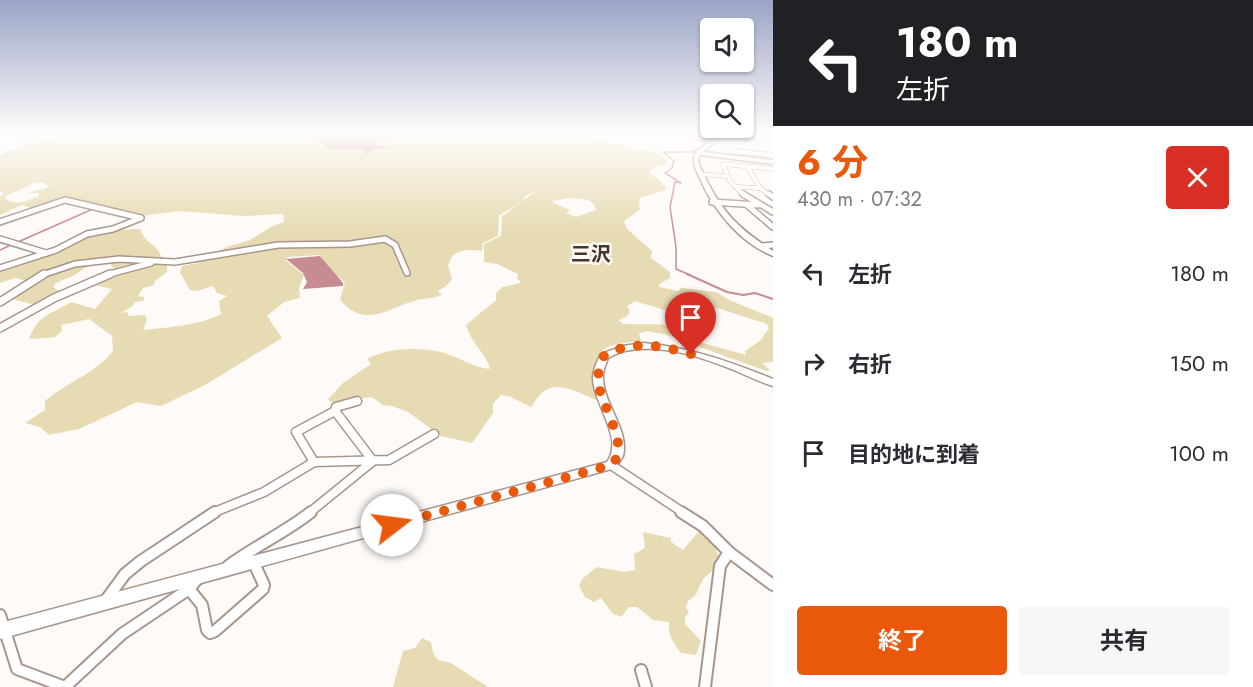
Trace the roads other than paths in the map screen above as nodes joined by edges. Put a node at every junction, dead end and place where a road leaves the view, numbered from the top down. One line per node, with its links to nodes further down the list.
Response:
1 (697, 166): 6 (street)
2 (724, 166): 7 (street)
3 (747, 166): 4 (street); 9 (street)
4 (762, 168): 5 (street)
5 (773, 169)
6 (700, 174): 7 (street); 11 (street)
7 (726, 176): 8 (street)
8 (735, 187): 9 (street); 13 (street)
9 (760, 188): 10 (street)
10 (773, 197)
11 (712, 202): 12 (street); 19 (street)
12 (747, 205): 13 (street); 16 (street)
13 (759, 205): 14 (street)
14 (773, 212)
15 (0, 222): 20 (street)
16 (773, 227)
17 (0, 239): 20 (street)
18 (773, 245): 19 (street)
19 (761, 246): 21 (street)
20 (47, 253): 23 (street)
21 (773, 254)
22 (158, 262): 24 (street); 25 (street); 26 (street)
23 (0, 268)
24 (407, 273)
25 (0, 302)
26 (0, 328)
27 (773, 383): 33 (street)
28 (357, 401): 29 (street)
29 (335, 411): 31 (street); 32 (street)
30 (434, 434): 31 (street)
31 (373, 461): 32 (street); 36 (street)
32 (314, 462): 40 (street)
33 (611, 465): 34 (street); 35 (street)
34 (729, 552): 38 (street); 46 (street)
35 (253, 561): 36 (street); 39 (street)
36 (226, 568): 37 (street)
37 (200, 576): 39 (street); 40 (street)
38 (773, 585)
39 (189, 588): 44 (street)
40 (104, 602): 42 (street)
41 (0, 615): 42 (street)
42 (3, 631): 44 (street)
43 (641, 670): 45 (street)
44 (65, 687)
45 (646, 687)
46 (705, 687)

